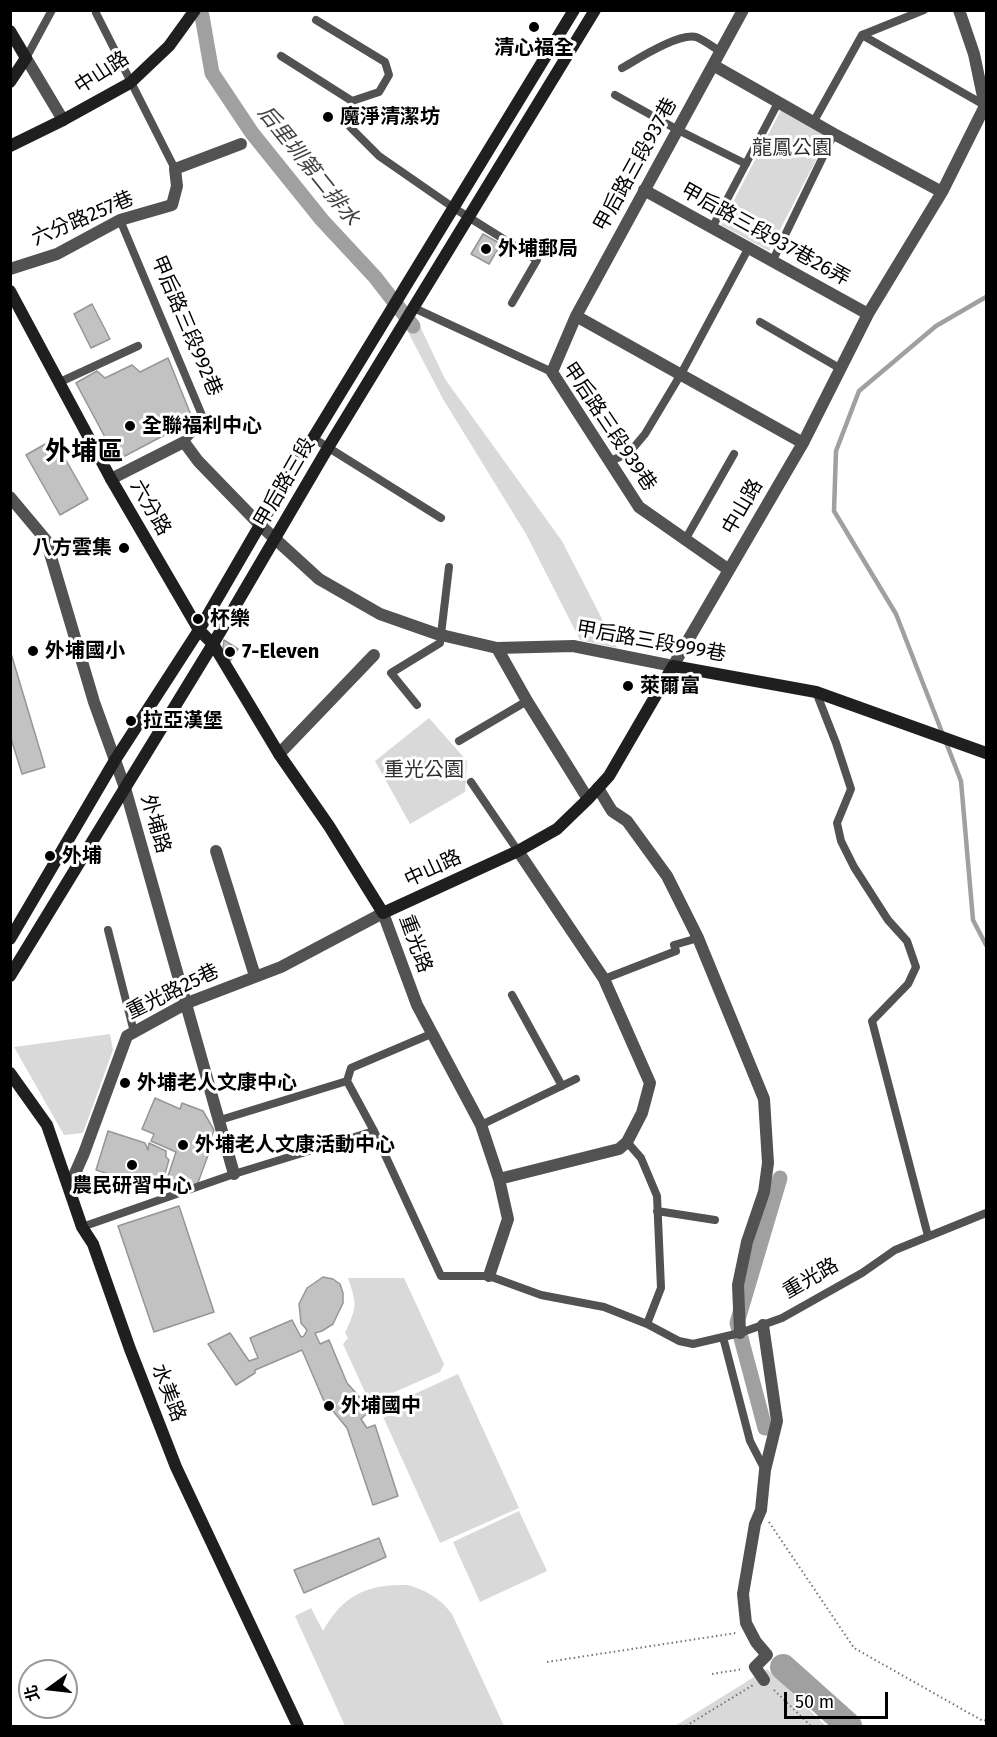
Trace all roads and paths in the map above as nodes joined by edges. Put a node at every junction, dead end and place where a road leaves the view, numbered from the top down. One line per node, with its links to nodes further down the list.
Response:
1 (52, 10): 14 (lane)
2 (195, 10): 18 (street, 中山路)
3 (574, 10): 33 (street, 甲后路三段)
4 (596, 10): 34 (street, 甲后路三段)
5 (743, 10): 12 (street, 甲后路三段937巷)
6 (924, 10): 11 (lane)
7 (959, 10): 22 (street)
8 (96, 13): 18 (lane)
9 (316, 20): 20 (lane)
10 (10, 31): 14 (street)
11 (862, 35): 22 (lane); 24 (lane)
12 (720, 52): 15 (street, 甲后路三段937巷); 16 (lane)
13 (281, 56): 20 (lane)
14 (26, 58): 17 (street); 23 (street)
15 (713, 65): 21 (street); 25 (street, 甲后路三段937巷)
16 (622, 68)
17 (10, 82)
18 (130, 83): 23 (street, 中山路); 30 (lane)
19 (615, 95): 25 (lane)
20 (352, 101): 33 (lane)
21 (779, 101): 24 (street); 29 (lane)
22 (986, 106): 32 (street, 中山路)
23 (63, 120): 28 (street, 中山路)
24 (814, 121): 26 (street)
25 (678, 130): 29 (lane); 31 (street, 甲后路三段937巷)
26 (834, 134): 32 (street); 38 (lane)
27 (241, 144): 30 (street)
28 (10, 146)
29 (746, 164): 36 (lane)
30 (175, 169): 35 (street, 六分路257巷)
31 (644, 190): 36 (street, 甲后路三段937巷26弄); 44 (street, 甲后路三段937巷)
32 (942, 192): 43 (street, 中山路)
33 (454, 208): 34 (lane); 51 (street, 甲后路三段)
34 (469, 218): 41 (lane); 42 (street, 甲后路三段)
35 (120, 220): 39 (street, 六分路257巷); 52 (lane, 甲后路三段992巷)
36 (712, 228): 37 (street, 甲后路三段937巷26弄)
37 (748, 249): 38 (street, 甲后路三段937巷26弄); 49 (lane)
38 (772, 262): 43 (street, 甲后路三段937巷26弄)
39 (10, 269)
40 (10, 291): 50 (street, 六分路)
41 (512, 303)
42 (414, 308): 48 (lane, 甲后路三段939巷); 54 (street, 甲后路三段)
43 (868, 314): 47 (street, 中山路)
44 (576, 316): 48 (street, 甲后路三段937巷); 49 (street)
45 (760, 322): 47 (lane)
46 (138, 346): 50 (lane)
47 (841, 369): 53 (street, 中山路)
48 (552, 372): 56 (street, 甲后路三段939巷)
49 (681, 374): 53 (street); 56 (lane)
50 (60, 382): 57 (street, 六分路)
51 (314, 438): 54 (lane); 60 (street, 甲后路三段)
52 (184, 442): 57 (street, 甲后路三段992巷); 60 (street)
53 (803, 443): 64 (street, 中山路)
54 (329, 446): 59 (lane); 61 (street, 甲后路三段)
55 (734, 454): 62 (lane)
56 (608, 462): 62 (street, 甲后路三段939巷)
57 (111, 479): 65 (street, 六分路)
58 (10, 497): 77 (street, 外埔路)
59 (441, 518)
60 (260, 525): 61 (street, 甲后路三段999巷); 65 (street, 甲后路三段)
61 (275, 538): 66 (street, 甲后路三段999巷); 67 (street, 甲后路三段)
62 (685, 540): 64 (street, 甲后路三段939巷)
63 (449, 567): 66 (lane)
64 (729, 570): 70 (street, 中山路)
65 (199, 630): 67 (street, 六分路); 77 (street, 甲后路三段)
66 (442, 636): 68 (street, 甲后路三段999巷); 73 (lane)
67 (213, 644): 76 (street, 重光路); 79 (street, 甲后路三段)
68 (496, 648): 70 (street, 甲后路三段999巷); 72 (street)
69 (374, 655): 76 (street)
70 (674, 666): 71 (street, 甲后路三段999巷); 80 (street, 中山路)
71 (816, 692): 75 (street, 甲后路三段999巷); 110 (lane)
72 (527, 701): 74 (lane); 81 (street)
73 (417, 705)
74 (459, 741)
75 (987, 753)
76 (279, 754): 84 (street, 重光路)
77 (116, 760): 79 (street, 外埔路); 87 (street, 甲后路三段)
78 (471, 782): 83 (lane)
79 (125, 788): 88 (street, 甲后路三段); 92 (street, 外埔路)
80 (598, 788): 81 (street, 中山路); 86 (street)
81 (588, 799): 83 (street, 中山路)
82 (216, 851): 89 (street)
83 (518, 851): 84 (street, 中山路); 90 (street)
84 (383, 913): 89 (street, 重光路25巷); 94 (street, 重光路)
85 (108, 930): 93 (lane)
86 (699, 938): 90 (lane); 114 (street)
87 (10, 939)
88 (10, 976)
89 (255, 976): 92 (street, 重光路25巷)
90 (604, 979): 102 (street)
91 (512, 995): 98 (lane)
92 (187, 1003): 93 (street, 重光路25巷); 99 (street, 外埔路)
93 (134, 1032): 105 (street, 重光路25巷)
94 (431, 1034): 97 (lane); 100 (street, 重光路)
95 (10, 1073): 105 (street, 水美路)
96 (576, 1079): 98 (lane)
97 (347, 1081): 99 (lane); 101 (lane)
98 (561, 1086): 100 (lane)
99 (220, 1120): 103 (street, 外埔路)
100 (481, 1125): 104 (street, 重光路)
101 (374, 1131): 103 (lane); 111 (lane, 重光路)
102 (627, 1142): 104 (street); 106 (lane)
103 (234, 1174): 109 (lane)
104 (499, 1179): 111 (street, 重光路)
105 (69, 1187): 109 (street, 水美路)
106 (657, 1211): 108 (lane); 112 (lane)
107 (987, 1213): 110 (lane, 重光路)
108 (715, 1220)
109 (82, 1227): 124 (street, 水美路)
110 (928, 1236): 113 (lane, 重光路)
111 (489, 1276): 112 (lane, 重光路)
112 (647, 1324): 115 (lane, 重光路)
113 (762, 1325): 114 (lane, 重光路); 116 (street)
114 (740, 1334): 115 (lane, 重光路)
115 (723, 1337): 116 (lane)
116 (765, 1470): 117 (street)
117 (761, 1510): 118 (street); 123 (path)
118 (750, 1631): 119 (path); 120 (street)
119 (547, 1662)
120 (755, 1667): 121 (path); 122 (street)
121 (711, 1674)
122 (764, 1680): 125 (path); 126 (path)
123 (987, 1720)
124 (298, 1726)
125 (686, 1726)
126 (811, 1726)

